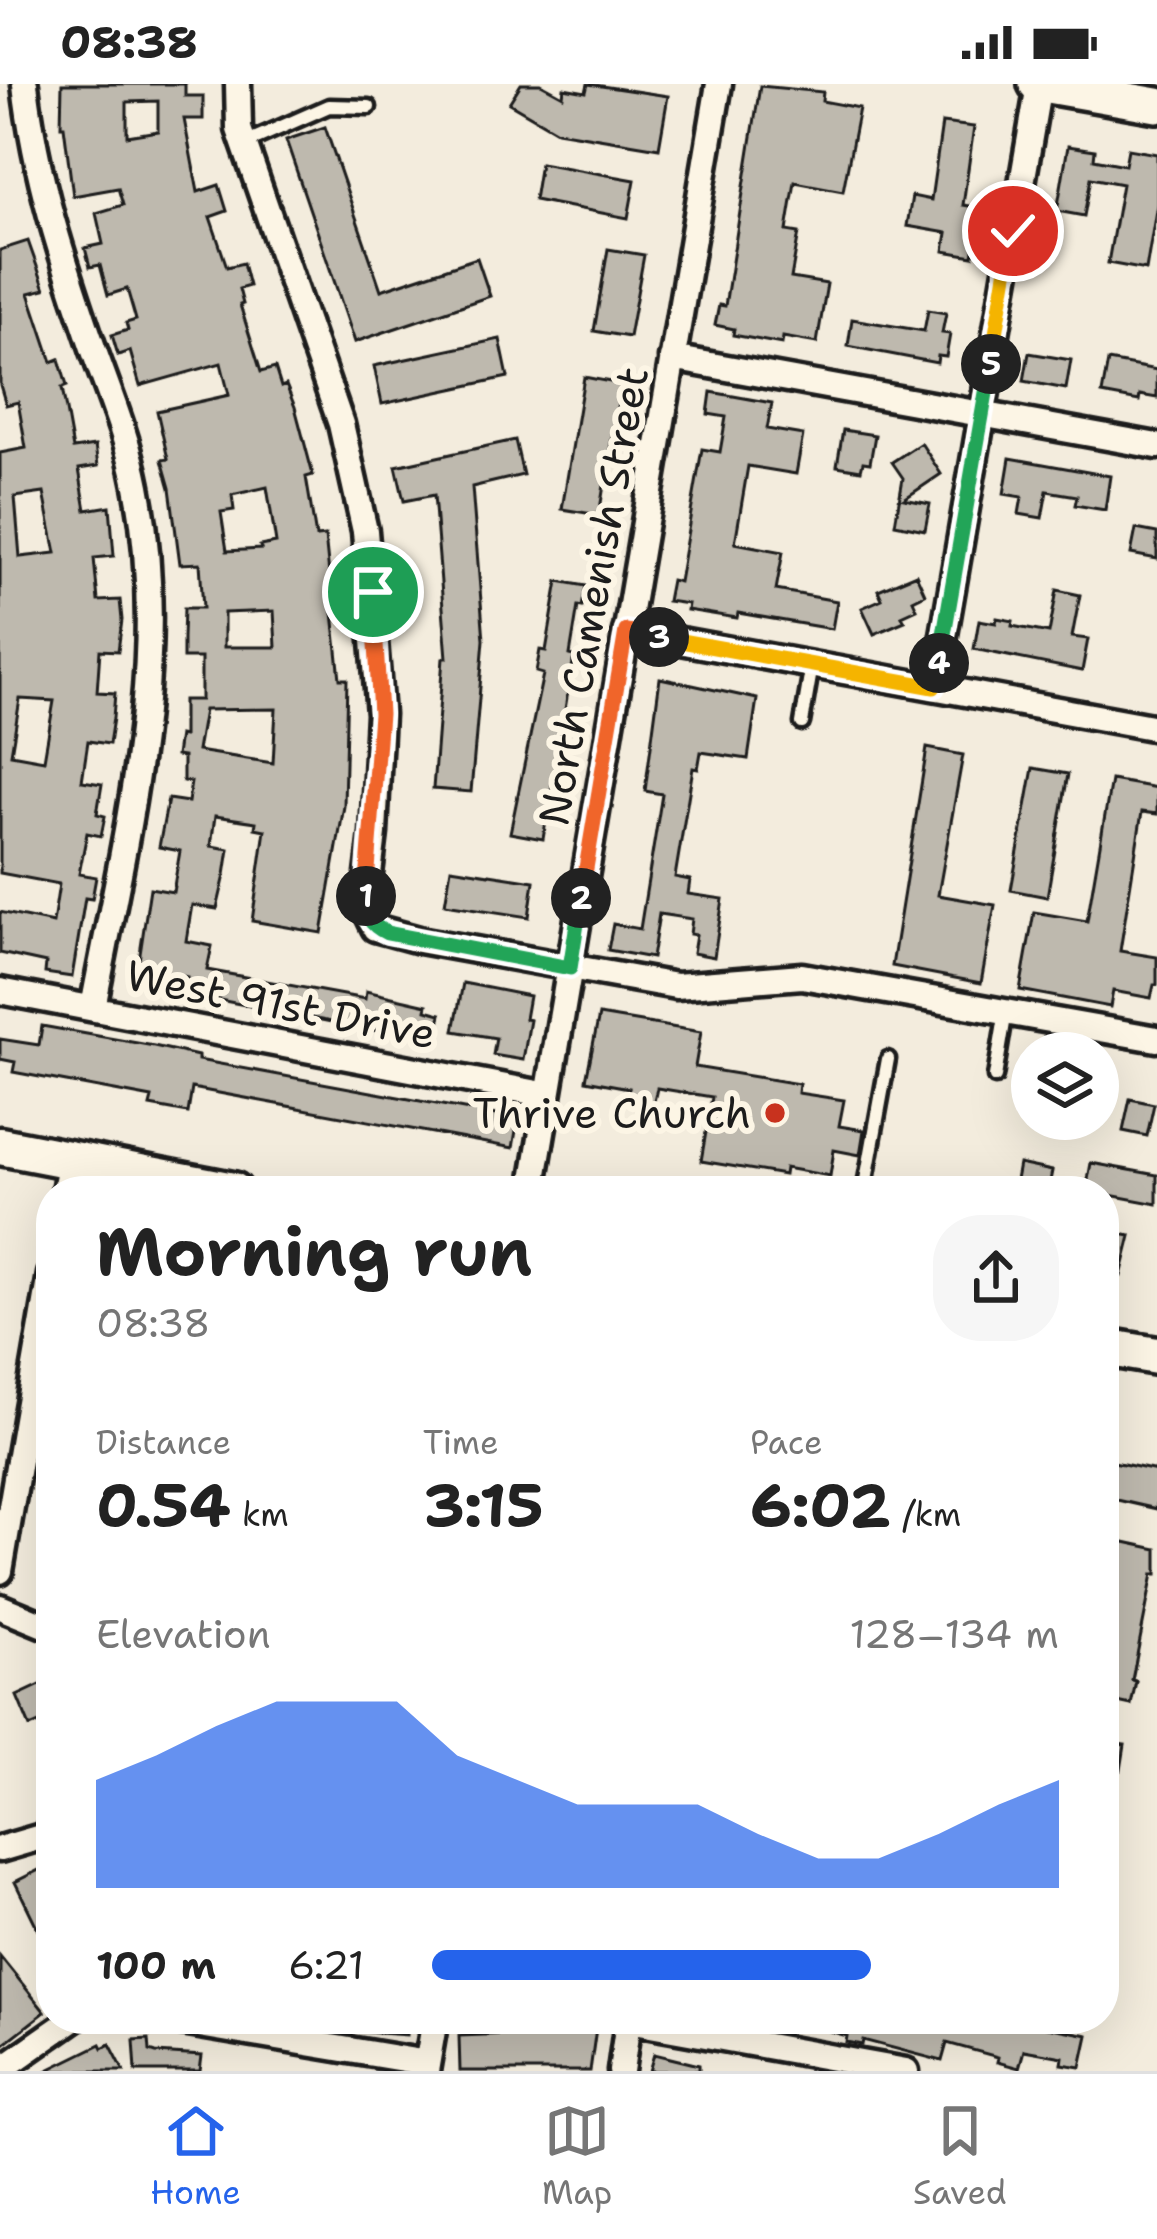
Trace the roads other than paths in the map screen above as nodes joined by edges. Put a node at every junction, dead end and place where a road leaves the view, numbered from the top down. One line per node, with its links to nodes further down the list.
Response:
1 (26, 84): 18 (street)
2 (238, 84): 7 (street)
3 (718, 84): 8 (street, North Camenish Street)
4 (1037, 84): 5 (street); 9 (street)
5 (1157, 105)
6 (369, 107): 7 (lane)
7 (244, 144): 16 (street)
8 (672, 358): 9 (street); 11 (street, North Camenish Street)
9 (982, 414): 10 (street); 13 (street)
10 (1157, 446)
11 (626, 631): 12 (street); 16 (street, North Camenish Street)
12 (812, 664): 13 (street); 14 (lane)
13 (934, 687): 15 (street)
14 (802, 723)
15 (1157, 728)
16 (570, 968): 19 (street); 23 (street, North Camenish Street)
17 (0, 991): 18 (street, West 91st Drive)
18 (93, 1008): 23 (street, West 91st Drive)
19 (1006, 1010): 20 (street); 22 (lane)
20 (1157, 1039)
21 (888, 1059): 27 (lane)
22 (995, 1077)
23 (548, 1095): 26 (street, North Camenish Street)
24 (0, 1146): 25 (main road)
25 (68, 1174)
26 (534, 1176)
27 (867, 1176)
28 (1119, 1350): 29 (main road)
29 (1157, 1356)
30 (36, 1361): 31 (street)
31 (0, 1570)
32 (0, 1607): 33 (street)
33 (36, 1622)
34 (36, 1838): 35 (street)
35 (0, 1849)
36 (52, 2034): 42 (street)
37 (246, 2034): 41 (street)
38 (432, 2034): 41 (street)
39 (626, 2034): 43 (street)
40 (700, 2034): 44 (street)
41 (427, 2067)
42 (0, 2070)
43 (621, 2071)
44 (905, 2071)

